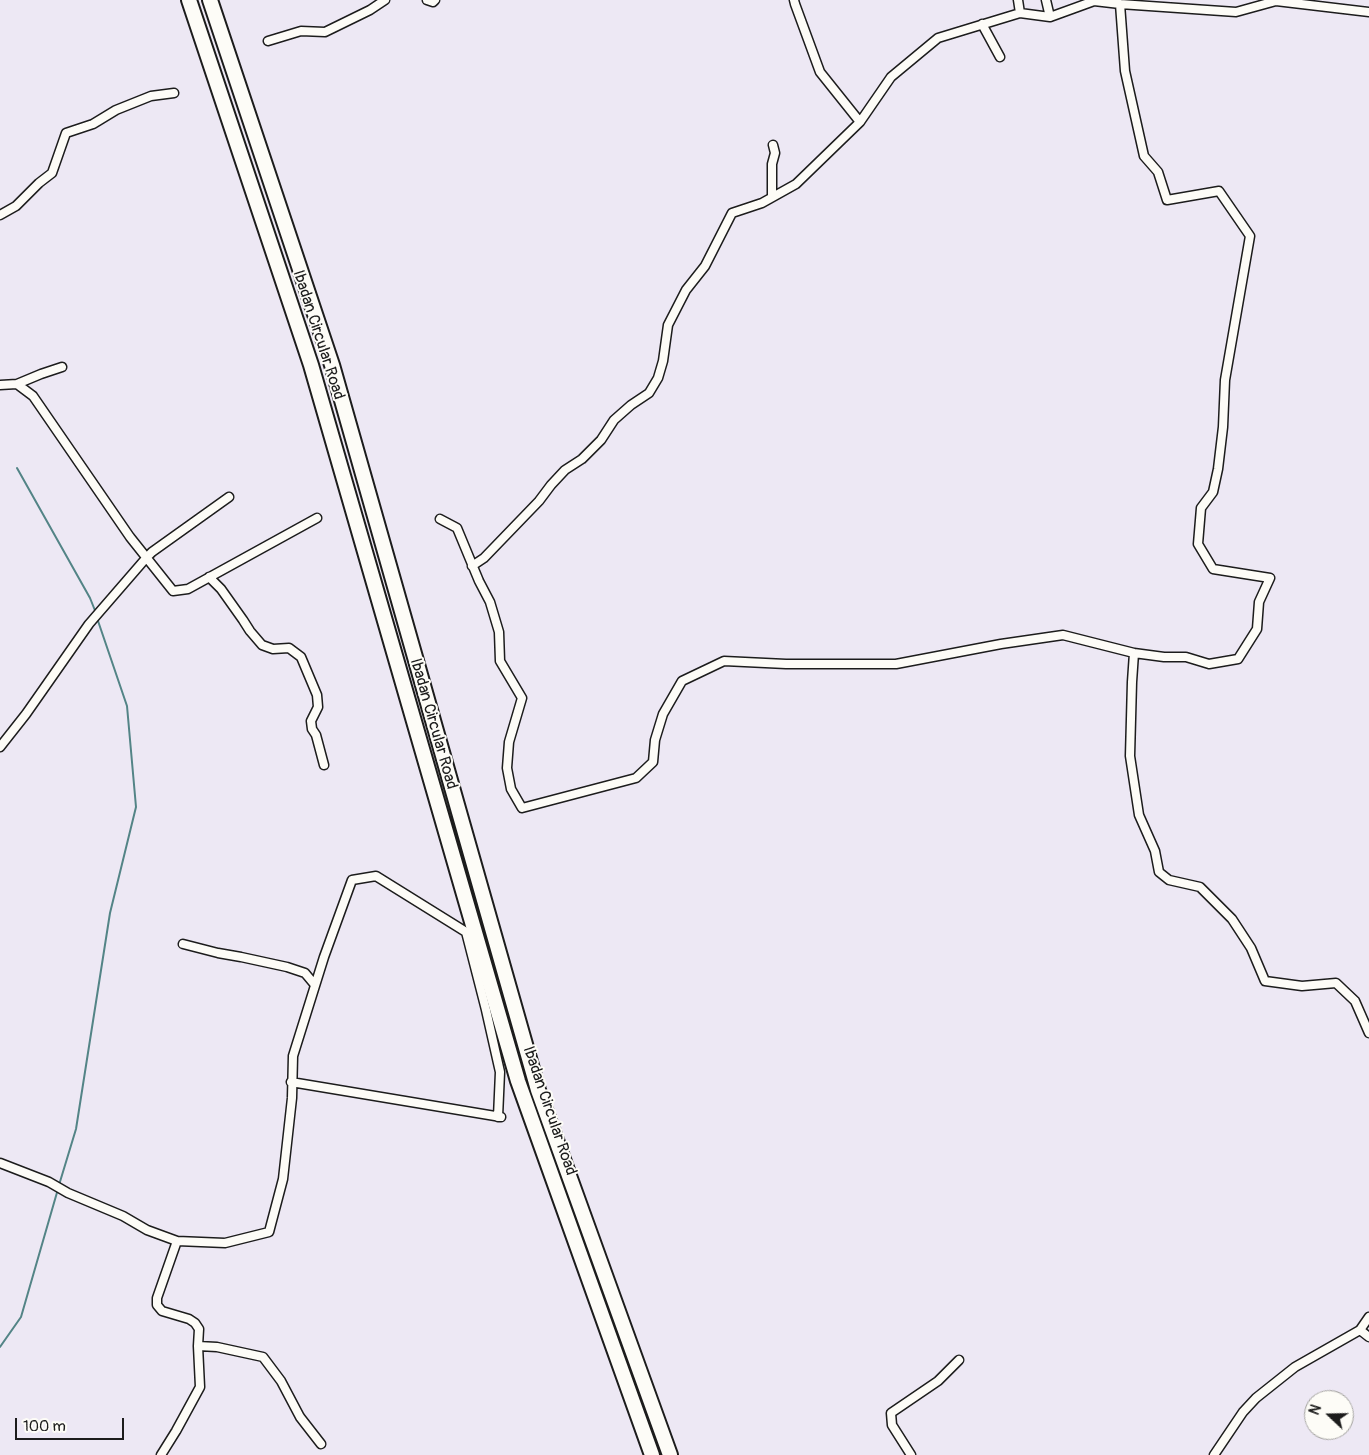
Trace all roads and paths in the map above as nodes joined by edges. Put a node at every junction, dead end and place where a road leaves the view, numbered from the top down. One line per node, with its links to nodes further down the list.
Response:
1 (188, 0): 46 (highway, Ibadan Circular Road)
2 (210, 0): 47 (highway, Ibadan Circular Road)
3 (386, 0): 14 (street)
4 (427, 0): 5 (street)
5 (435, 0)
6 (794, 0): 17 (street)
7 (1018, 0): 10 (street)
8 (1046, 0): 12 (street)
9 (1120, 4): 11 (street); 12 (street); 30 (street)
10 (1020, 12): 12 (street); 13 (street)
11 (1369, 12)
12 (1050, 17)
13 (982, 24): 15 (street); 17 (street)
14 (268, 41)
15 (1000, 57)
16 (174, 93): 20 (street)
17 (860, 122): 19 (street)
18 (773, 145): 19 (street)
19 (772, 197): 28 (street)
20 (0, 215)
21 (62, 367): 22 (street)
22 (17, 384): 23 (street); 27 (street)
23 (0, 385)
24 (229, 497): 27 (street)
25 (317, 518): 29 (street)
26 (440, 519): 28 (street)
27 (147, 557): 29 (street); 31 (street)
28 (472, 566): 30 (street)
29 (209, 578): 32 (street)
30 (1134, 653): 35 (street)
31 (0, 747)
32 (324, 766)
33 (182, 944): 34 (street)
34 (315, 985): 36 (street); 36 (street)
35 (1369, 1032)
36 (292, 1082): 38 (street)
37 (0, 1163): 38 (street)
38 (177, 1241): 42 (street)
39 (1369, 1317): 40 (street)
40 (1360, 1330): 41 (street); 49 (street)
41 (1369, 1337)
42 (198, 1346): 44 (street); 45 (street)
43 (959, 1360): 48 (street)
44 (321, 1444)
45 (160, 1455)
46 (652, 1455)
47 (670, 1455)
48 (910, 1455)
49 (1214, 1455)

